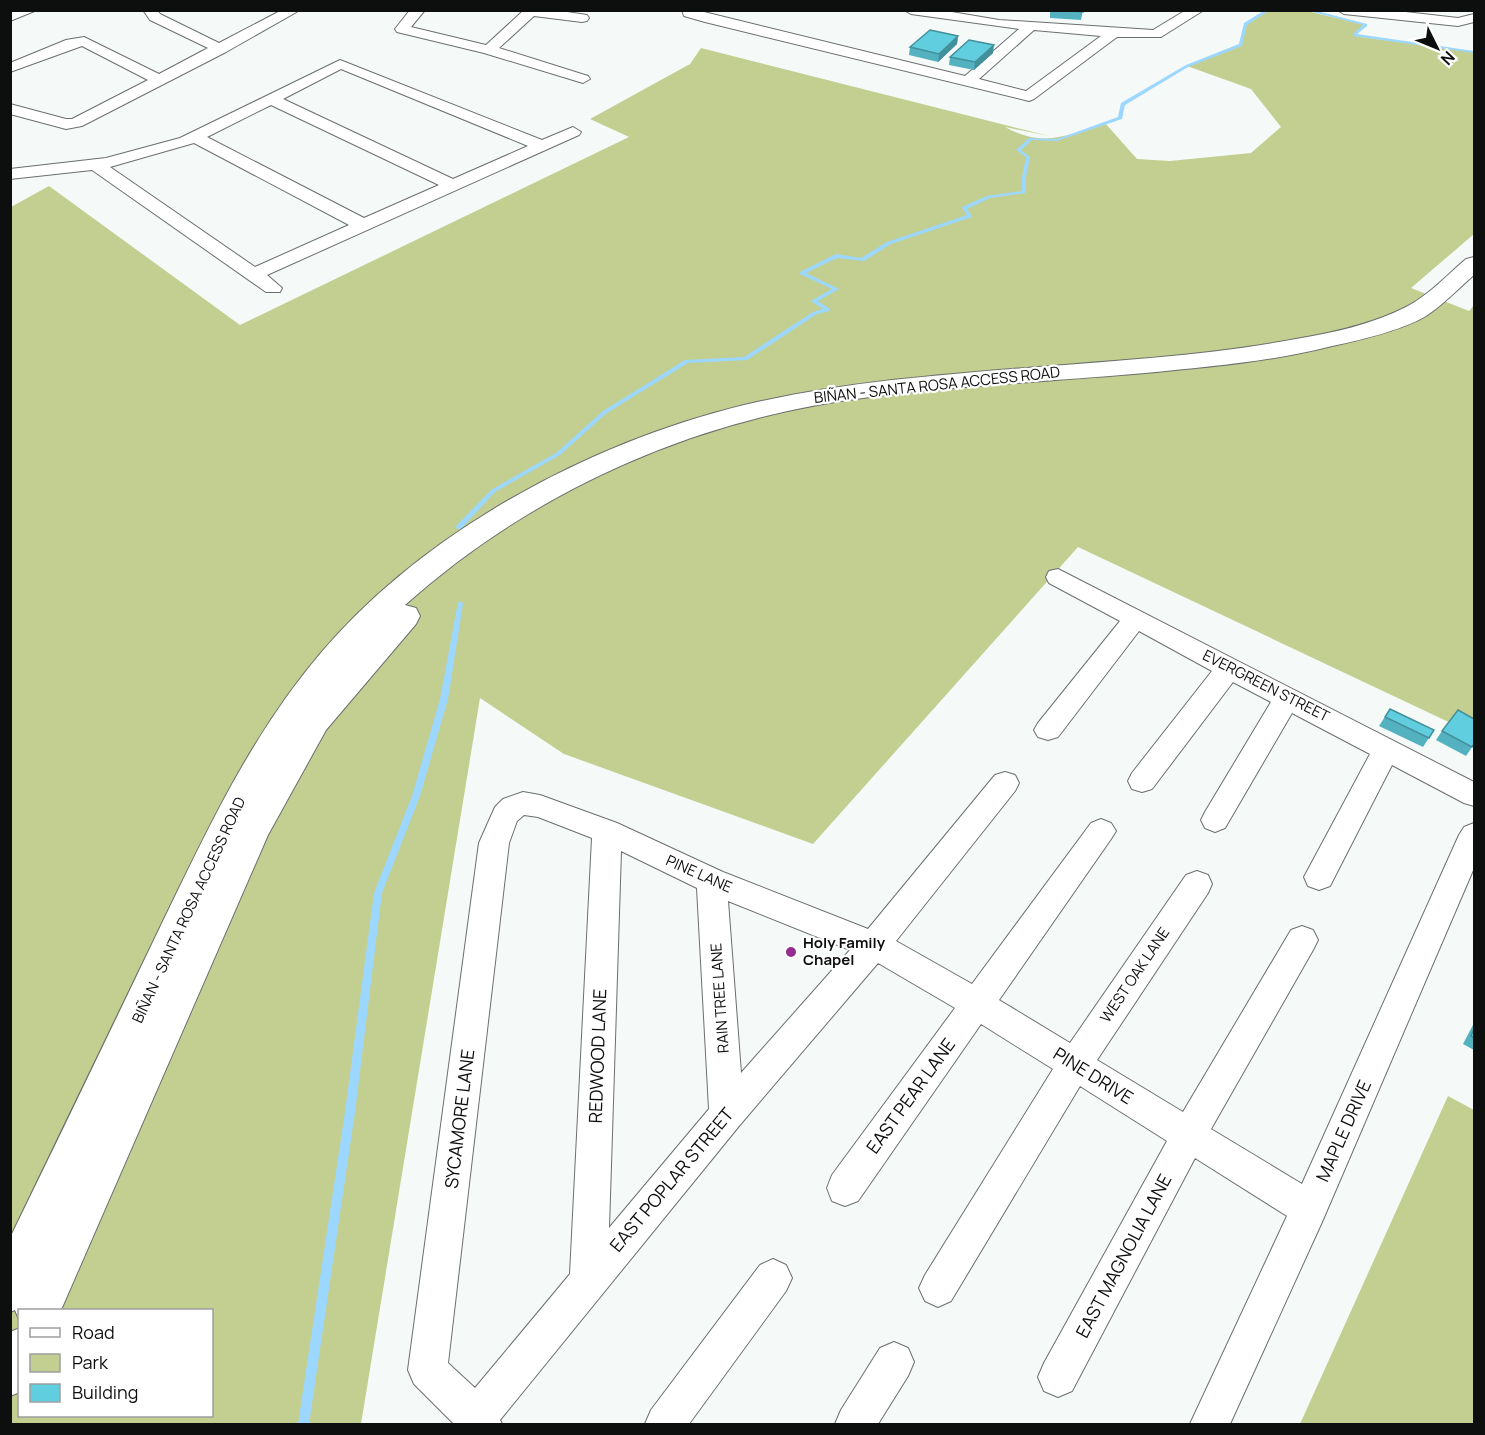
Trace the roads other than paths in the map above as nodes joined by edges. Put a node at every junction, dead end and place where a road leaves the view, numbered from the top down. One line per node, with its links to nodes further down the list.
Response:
1 (30, 10): 11 (street)
2 (150, 10): 16 (street)
3 (293, 10): 16 (street)
4 (418, 10): 17 (street)
5 (689, 10): 21 (street)
6 (910, 10): 14 (street)
7 (1197, 10): 15 (street)
8 (1344, 10): 13 (street)
9 (533, 11): 12 (street); 17 (street)
10 (1089, 12): 15 (street)
11 (10, 17)
12 (582, 18)
13 (1474, 18)
14 (1031, 26): 15 (street); 21 (street)
15 (1106, 32): 21 (street)
16 (221, 49): 19 (street)
17 (489, 50): 20 (street)
18 (10, 68): 19 (street)
19 (158, 78): 23 (street)
20 (583, 79)
21 (968, 81)
22 (271, 99): 25 (street); 26 (street); 29 (street)
23 (10, 109)
24 (573, 132): 26 (street)
25 (195, 137): 27 (street); 30 (street)
26 (542, 146): 29 (street)
27 (95, 164): 28 (street); 32 (street)
28 (10, 174)
29 (452, 185): 30 (street)
30 (363, 225): 32 (street)
31 (1474, 264): 35 (main road, BIÑAN - SANTA ROSA ACCESS ROAD)
32 (254, 274): 34 (street)
33 (1474, 284): 35 (main road, BIÑAN - SANTA ROSA ACCESS ROAD)
34 (273, 288)
35 (1424, 314): 59 (main road, BIÑAN - SANTA ROSA ACCESS ROAD)
36 (1058, 577): 37 (street, EVERGREEN STREET)
37 (1136, 618): 38 (street, EVERGREEN STREET); 40 (street)
38 (1229, 668): 39 (street, EVERGREEN STREET); 42 (street)
39 (1288, 697): 41 (street, EVERGREEN STREET); 46 (street)
40 (1048, 730)
41 (1386, 749): 44 (street, EVERGREEN STREET); 50 (street)
42 (1142, 780)
43 (1005, 783): 54 (street, EAST POPLAR STREET)
44 (1474, 795)
45 (523, 803): 47 (street, PINE LANE); 71 (street, SYCAMORE LANE)
46 (1215, 820)
47 (607, 831): 51 (street, PINE LANE); 63 (street, REDWOOD LANE)
48 (1101, 831): 55 (street, EAST PEAR LANE)
49 (1474, 835): 61 (street, MAPLE DRIVE)
50 (1319, 877)
51 (712, 881): 54 (street, PINE LANE); 57 (street, RAIN TREE LANE)
52 (1197, 884): 56 (street, WEST OAK LANE)
53 (1302, 940): 58 (street, EAST MAGNOLIA LANE)
54 (874, 945): 55 (street, PINE DRIVE); 57 (street, EAST POPLAR STREET)
55 (977, 1004): 56 (street, PINE DRIVE); 60 (street, EAST PEAR LANE)
56 (1074, 1065): 58 (street, PINE DRIVE); 64 (street, WEST OAK LANE)
57 (727, 1114): 63 (street, EAST POPLAR STREET)
58 (1189, 1135): 61 (street, PINE DRIVE); 70 (street, EAST MAGNOLIA LANE)
59 (82, 1173): 65 (main road, BIÑAN - SANTA ROSA ACCESS ROAD); 66 (main road, BIÑAN - SANTA ROSA ACCESS ROAD)
60 (845, 1188)
61 (1310, 1209): 74 (street, MAPLE DRIVE)
62 (773, 1278): 72 (street)
63 (589, 1280): 71 (street, EAST POPLAR STREET)
64 (938, 1288)
65 (10, 1289)
66 (39, 1309)
67 (18, 1356): 69 (main road)
68 (894, 1362): 73 (street)
69 (10, 1372)
70 (1058, 1377)
71 (479, 1422)
72 (665, 1425)
73 (855, 1425)
74 (1210, 1425)

